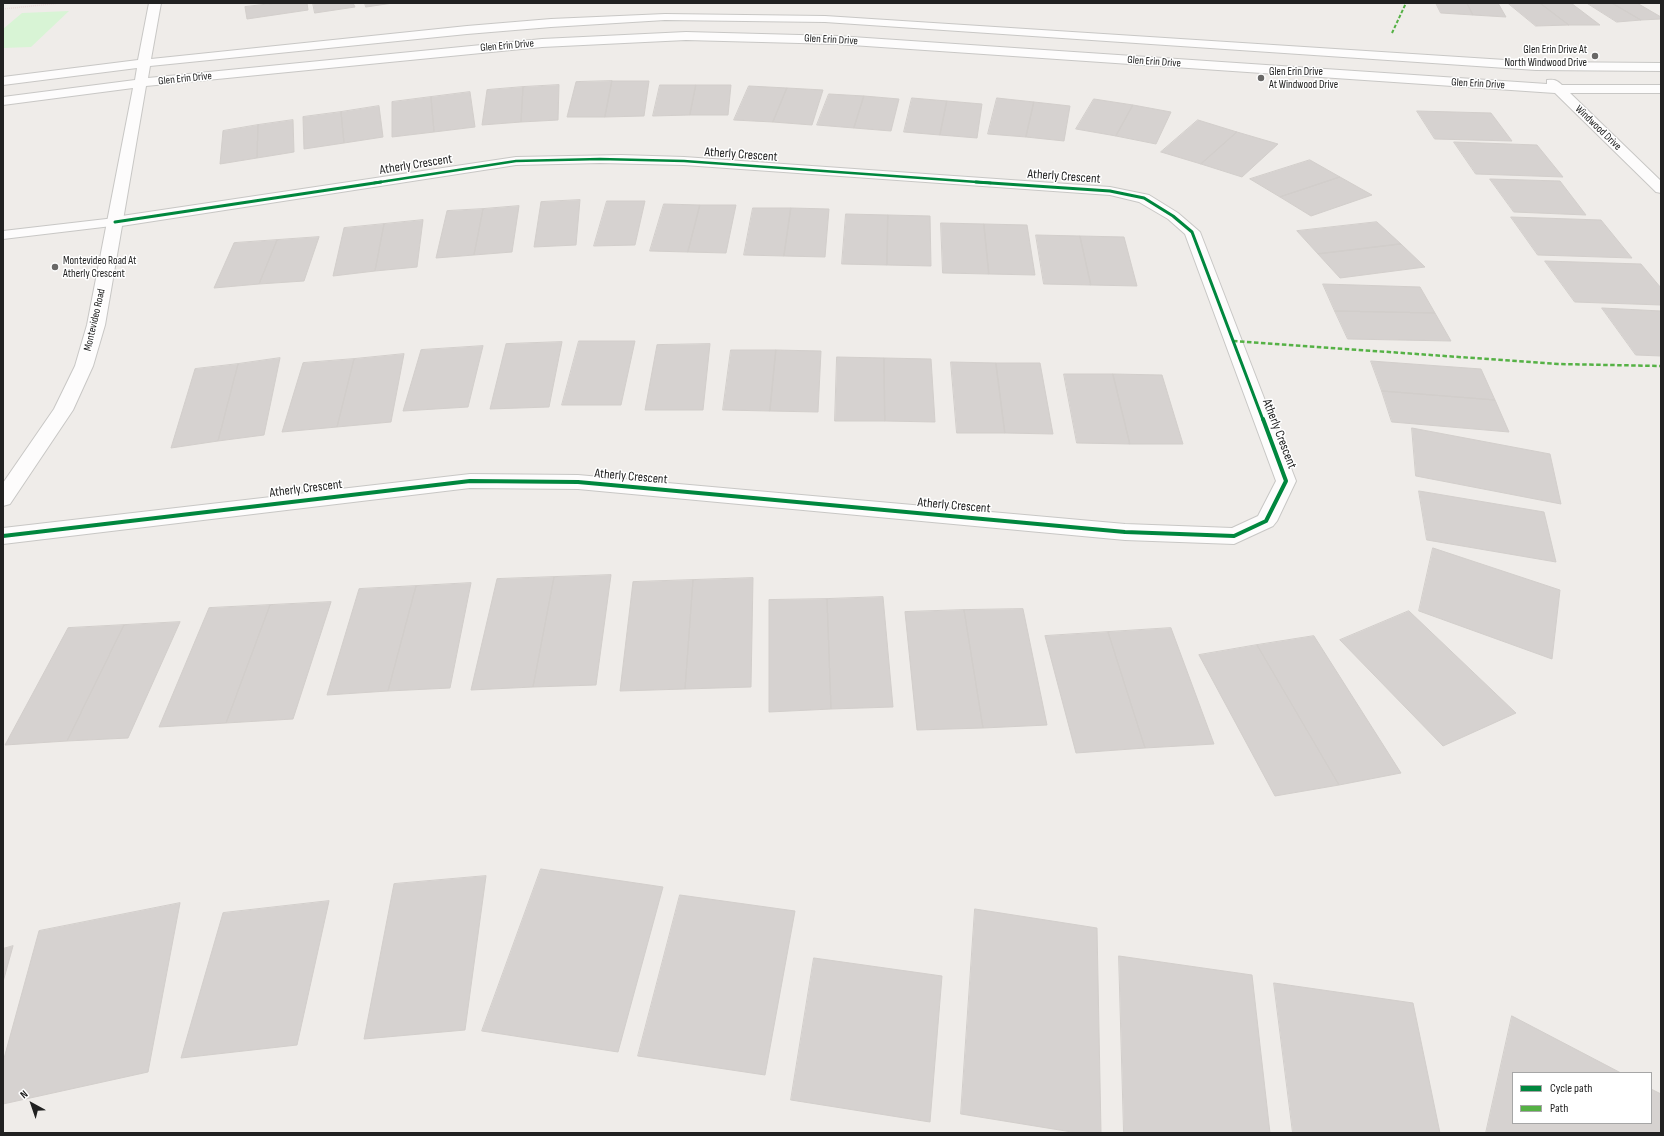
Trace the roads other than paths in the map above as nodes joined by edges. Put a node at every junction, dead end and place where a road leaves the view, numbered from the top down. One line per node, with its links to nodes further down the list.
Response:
1 (156, 3): 2 (street, Montevideo Road)
2 (144, 63): 3 (street, Glen Erin Drive); 5 (street, Glen Erin Drive); 6 (street, Montevideo Road)
3 (1536, 66): 4 (street, Glen Erin Drive); 7 (street, Windwood Drive)
4 (1661, 67)
5 (3, 81)
6 (141, 83): 7 (street, Glen Erin Drive); 9 (street, Glen Erin Drive); 11 (street, Montevideo Road)
7 (1556, 89): 8 (street, Glen Erin Drive); 10 (street, Windwood Drive)
8 (1661, 90)
9 (3, 101)
10 (1661, 189)
11 (115, 222): 12 (lane); 13 (street, Montevideo Road); 14 (street, Atherly Crescent)
12 (3, 235)
13 (3, 499)
14 (3, 536)

